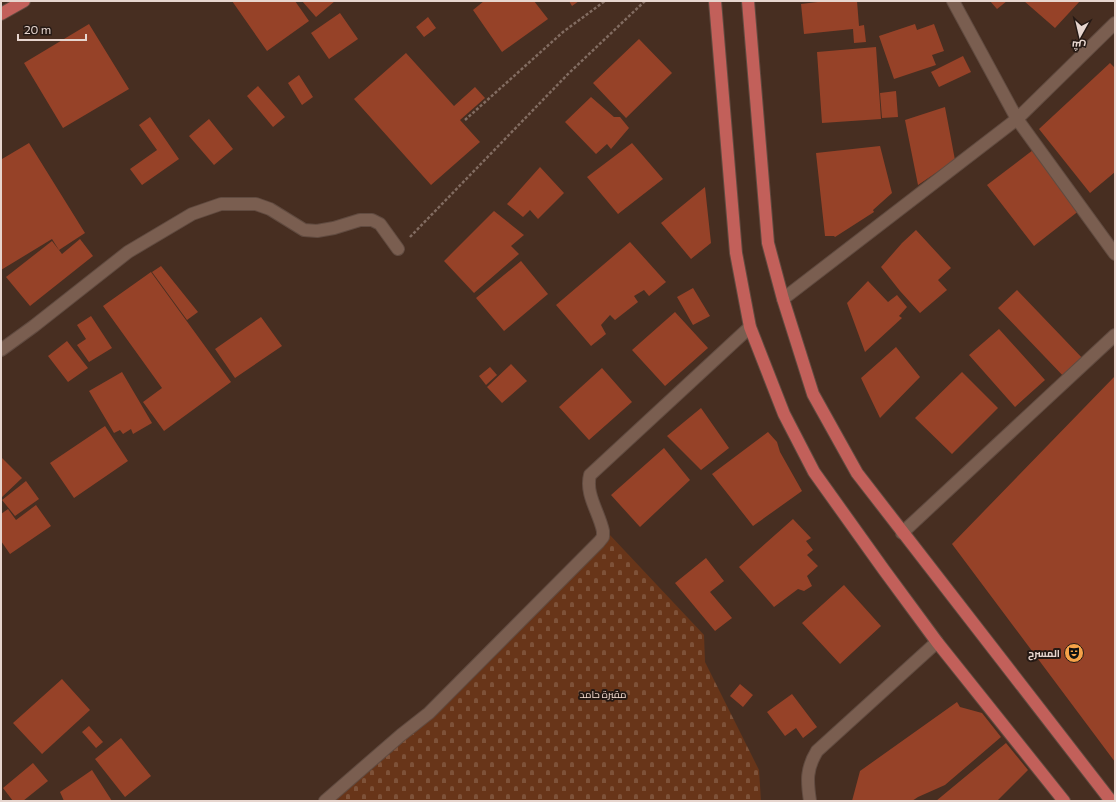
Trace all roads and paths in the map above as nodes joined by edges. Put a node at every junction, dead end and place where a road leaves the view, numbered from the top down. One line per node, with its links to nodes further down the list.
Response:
1 (24, 1): 7 (main road)
2 (605, 1): 10 (path)
3 (645, 1): 11 (path)
4 (715, 1): 14 (main road)
5 (748, 1): 13 (main road)
6 (953, 1): 9 (street)
7 (1, 14)
8 (1115, 23): 9 (street)
9 (1017, 119): 12 (street); 13 (street)
10 (465, 120)
11 (398, 249): 16 (street)
12 (1115, 254)
13 (783, 300): 17 (main road)
14 (750, 327): 18 (main road); 19 (street)
15 (1115, 335): 17 (street)
16 (1, 350)
17 (902, 532): 22 (main road)
18 (937, 642): 20 (street); 21 (main road)
19 (325, 801)
20 (810, 801)
21 (1064, 801)
22 (1111, 801)

